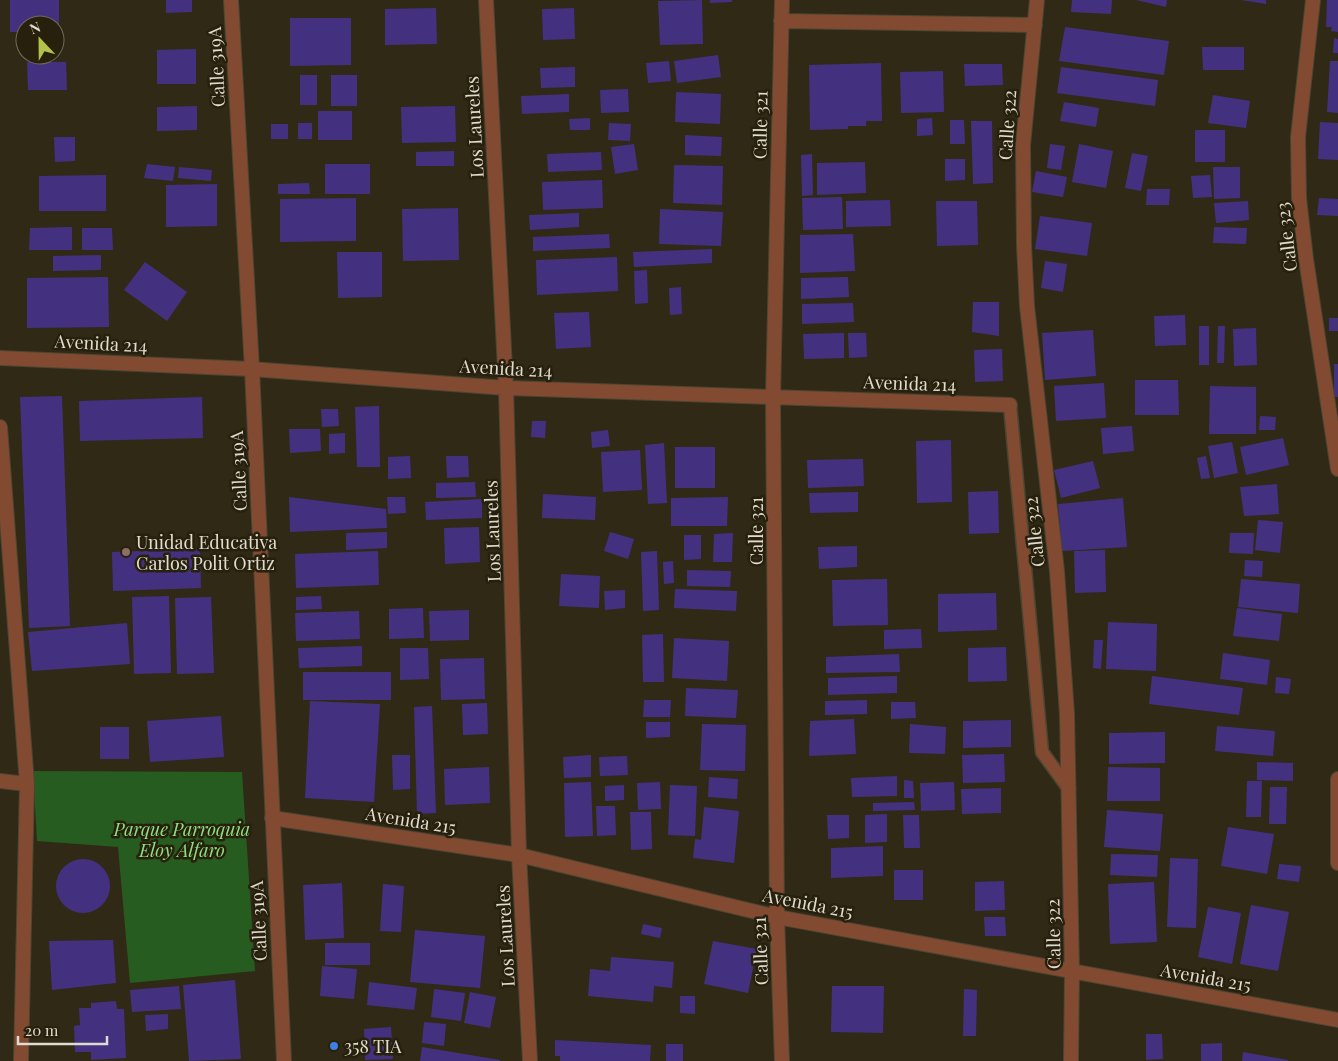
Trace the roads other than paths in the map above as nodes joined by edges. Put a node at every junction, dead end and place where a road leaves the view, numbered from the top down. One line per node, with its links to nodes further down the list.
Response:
1 (230, 0): 9 (street, Calle 319A)
2 (486, 0): 10 (street, Los Laureles)
3 (782, 0): 6 (street, Calle 321)
4 (1037, 0): 7 (street, Calle 322)
5 (1314, 0): 14 (street, Calle 323)
6 (781, 21): 7 (street); 11 (street, Calle 321)
7 (1035, 25): 18 (street, Calle 322)
8 (0, 358): 9 (street, Avenida 214)
9 (252, 369): 10 (street, Avenida 214); 20 (street, Calle 319A)
10 (506, 388): 11 (street, Avenida 214); 21 (street, Los Laureles)
11 (773, 398): 12 (street, Avenida 214); 23 (street, Calle 321)
12 (1010, 405): 18 (lane)
13 (0, 427): 17 (street)
14 (1338, 469)
15 (1338, 779): 19 (street)
16 (0, 782): 17 (street)
17 (27, 784): 26 (street)
18 (1069, 790): 24 (street, Calle 322)
19 (1337, 794): 22 (street)
20 (272, 818): 21 (street, Avenida 215); 27 (street, Calle 319A)
21 (520, 855): 23 (street, Avenida 215); 28 (street, Los Laureles)
22 (1338, 863)
23 (777, 918): 24 (street, Avenida 215); 29 (street, Calle 321)
24 (1072, 971): 25 (street, Avenida 215); 30 (street, Calle 322)
25 (1338, 1020)
26 (21, 1061)
27 (284, 1061)
28 (530, 1061)
29 (782, 1061)
30 (1071, 1061)

